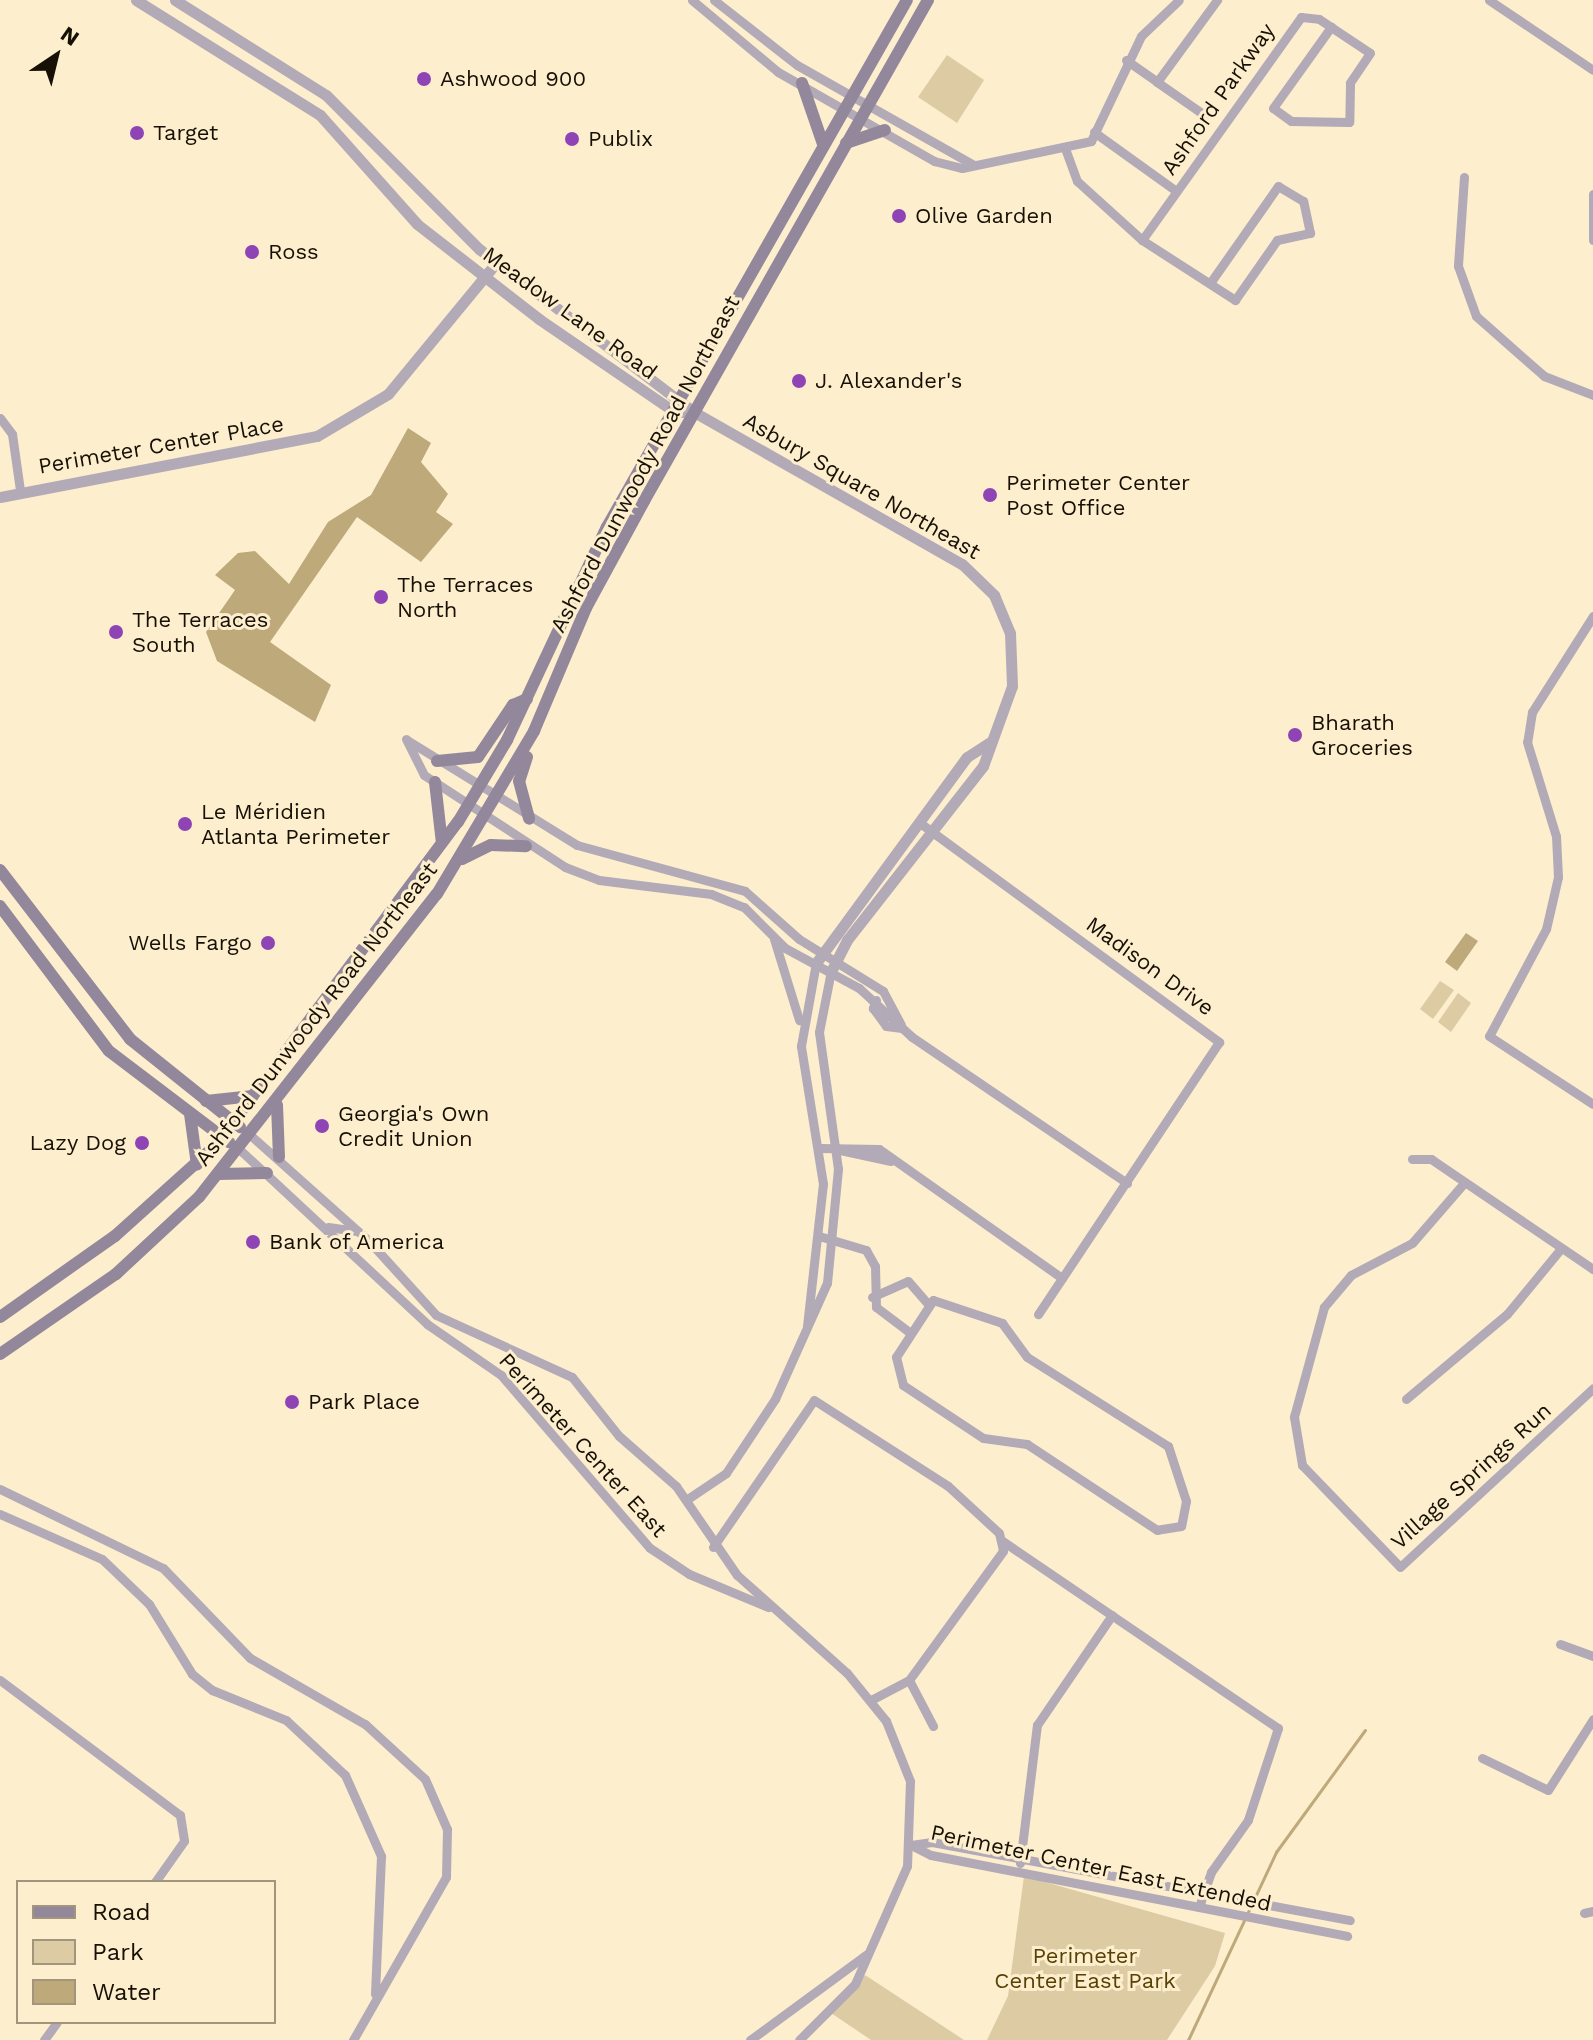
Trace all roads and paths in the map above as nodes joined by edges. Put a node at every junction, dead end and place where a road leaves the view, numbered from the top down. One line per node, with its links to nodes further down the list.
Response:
1 (136, 0): 32 (street, Meadow Lane Road)
2 (175, 0): 31 (street, Meadow Lane Road)
3 (692, 0): 14 (street)
4 (714, 0): 15 (street)
5 (907, 0): 15 (main road, Ashford Dunwoody Road Northeast)
6 (928, 0): 16 (main road, Ashford Dunwoody Road Northeast)
7 (1179, 0): 11 (street)
8 (1217, 0): 13 (street)
9 (1489, 0): 12 (street)
10 (1331, 27): 10 (street, Ashford Parkway); 27 (street, Ashford Parkway)
11 (1126, 60): 13 (street, Ashford Parkway); 21 (street)
12 (1593, 70)
13 (1157, 82): 18 (street, Ashford Parkway)
14 (802, 83): 17 (street); 22 (main road)
15 (853, 94): 16 (street); 17 (main road, Ashford Dunwoody Road Northeast)
16 (869, 101): 19 (main road, Ashford Dunwoody Road Northeast); 25 (street)
17 (845, 107): 19 (street); 22 (main road, Ashford Dunwoody Road Northeast)
18 (1203, 114)
19 (860, 116): 20 (street); 23 (main road, Ashford Dunwoody Road Northeast)
20 (885, 130): 23 (main road); 25 (street)
21 (1094, 132): 24 (street); 27 (street)
22 (823, 144): 35 (main road, Ashford Dunwoody Road Northeast)
23 (843, 145): 37 (main road, Ashford Dunwoody Road Northeast)
24 (1066, 151): 25 (street); 29 (street)
25 (974, 165)
26 (1464, 177): 34 (street)
27 (1176, 191): 29 (street, Ashford Parkway)
28 (1593, 194): 30 (street)
29 (1142, 240): 33 (street)
30 (1593, 240)
31 (496, 263): 32 (street, Perimeter Center Place); 35 (street, Meadow Lane Road)
32 (484, 277): 36 (street, Meadow Lane Road); 39 (street, Perimeter Center Place)
33 (1210, 283): 33 (street)
34 (1593, 395)
35 (682, 397): 36 (main road, Ashford Dunwoody Road Northeast); 37 (street, Meadow Lane Road)
36 (675, 412): 37 (street); 43 (main road, Ashford Dunwoody Road Northeast)
37 (694, 412): 42 (main road, Ashford Dunwoody Road Northeast); 44 (street, Asbury Square Northeast)
38 (0, 418): 39 (street)
39 (20, 490): 40 (street, Perimeter Center Place)
40 (0, 497)
41 (1593, 616): 69 (street)
42 (571, 642): 48 (main road, Ashford Dunwoody Road Northeast); 51 (main road)
43 (527, 699): 45 (main road); 47 (main road, Ashford Dunwoody Road Northeast)
44 (990, 742): 52 (street, Asbury Square Northeast); 53 (street, Asbury Square Northeast)
45 (437, 761): 46 (street); 47 (street)
46 (435, 782): 49 (street); 54 (main road)
47 (480, 788): 48 (street); 49 (main road, Ashford Dunwoody Road Northeast)
48 (497, 799): 50 (main road, Ashford Dunwoody Road Northeast); 51 (street)
49 (469, 806): 50 (street); 54 (main road, Ashford Dunwoody Road Northeast)
50 (485, 817): 55 (street); 56 (main road, Ashford Dunwoody Road Northeast)
51 (529, 819): 60 (street)
52 (920, 823): 53 (street, Madison Drive); 60 (street, Asbury Square Northeast)
53 (935, 833): 62 (street, Asbury Square Northeast); 82 (street, Madison Drive)
54 (442, 843): 66 (main road, Ashford Dunwoody Road Northeast)
55 (526, 846): 56 (main road); 59 (street)
56 (457, 864): 67 (main road, Ashford Dunwoody Road Northeast)
57 (0, 870): 61 (main road)
58 (0, 906): 63 (main road)
59 (771, 932): 60 (street); 64 (street)
60 (818, 958): 62 (street); 64 (street)
61 (70, 966): 63 (main road); 68 (main road)
62 (834, 966): 65 (street); 65 (street); 74 (street)
63 (52, 980): 70 (main road)
64 (801, 1026): 75 (street)
65 (902, 1028): 82 (street)
66 (253, 1096): 68 (main road); 71 (main road, Ashford Dunwoody Road Northeast)
67 (278, 1100): 72 (main road, Ashford Dunwoody Road Northeast); 77 (main road)
68 (206, 1101): 71 (main road)
69 (1593, 1104)
70 (189, 1114): 73 (main road); 79 (main road)
71 (234, 1122): 72 (main road); 73 (main road, Ashford Dunwoody Road Northeast)
72 (249, 1134): 76 (main road, Ashford Dunwoody Road Northeast); 77 (street, Perimeter Center East)
73 (223, 1138): 76 (main road); 79 (main road, Ashford Dunwoody Road Northeast)
74 (836, 1147): 75 (street); 87 (street); 90 (street)
75 (820, 1148): 86 (street)
76 (239, 1149): 80 (street, Perimeter Center East); 81 (main road, Ashford Dunwoody Road Northeast)
77 (279, 1157): 85 (street, Perimeter Center East)
78 (1412, 1159): 83 (street)
79 (197, 1165): 95 (main road, Ashford Dunwoody Road Northeast)
80 (267, 1173): 81 (main road); 84 (street, Perimeter Center East)
81 (219, 1174): 99 (main road, Ashford Dunwoody Road Northeast)
82 (1127, 1183): 90 (street, Madison Drive)
83 (1464, 1183): 88 (street); 100 (street, Village Springs Run)
84 (314, 1219): 85 (street); 93 (street, Perimeter Center East)
85 (358, 1231): 98 (street, Perimeter Center East)
86 (819, 1236): 87 (street); 97 (street)
87 (834, 1238): 91 (street); 97 (street)
88 (1559, 1251): 89 (street); 101 (street)
89 (1593, 1269)
90 (1062, 1278): 94 (street, Madison Drive)
91 (872, 1297): 92 (street); 96 (street)
92 (929, 1305): 96 (street); 96 (street)
93 (411, 1310): 98 (street); 110 (street, Perimeter Center East)
94 (1038, 1314)
95 (0, 1317)
96 (908, 1331)
97 (806, 1332): 103 (street)
98 (490, 1341): 103 (street, Perimeter Center East)
99 (0, 1354)
100 (1593, 1388)
101 (1406, 1399)
102 (0, 1489): 105 (street)
103 (686, 1500): 109 (street, Perimeter Center East)
104 (0, 1514): 106 (street)
105 (67, 1523): 106 (street); 108 (street); 129 (street)
106 (39, 1528): 108 (street)
107 (1001, 1540): 109 (street); 111 (street); 115 (street)
108 (79, 1545): 129 (street)
109 (713, 1547): 110 (street, Perimeter Center East)
110 (776, 1611): 116 (street, Perimeter Center East)
111 (1112, 1615): 121 (street); 124 (street)
112 (1560, 1644): 113 (street)
113 (1593, 1656)
114 (0, 1680): 123 (street)
115 (909, 1680): 116 (street); 118 (street)
116 (871, 1700): 120 (street, Perimeter Center East)
117 (1593, 1719): 119 (street)
118 (933, 1726)
119 (1482, 1758)
120 (911, 1845): 121 (street, Perimeter Center East Extended); 122 (street, Perimeter Center East Extended); 128 (street, Perimeter Center East)
121 (1021, 1859): 122 (street); 124 (street, Perimeter Center East Extended)
122 (1018, 1872): 125 (street, Perimeter Center East Extended)
123 (156, 1880)
124 (1202, 1892): 125 (street); 126 (street, Perimeter Center East Extended)
125 (1199, 1907): 127 (street, Perimeter Center East Extended)
126 (1350, 1920)
127 (1347, 1936)
128 (867, 1954): 131 (street, Perimeter Center East); 132 (street, Perimeter Center East)
129 (375, 1997): 130 (street)
130 (353, 2040)
131 (750, 2040)
132 (799, 2040)

